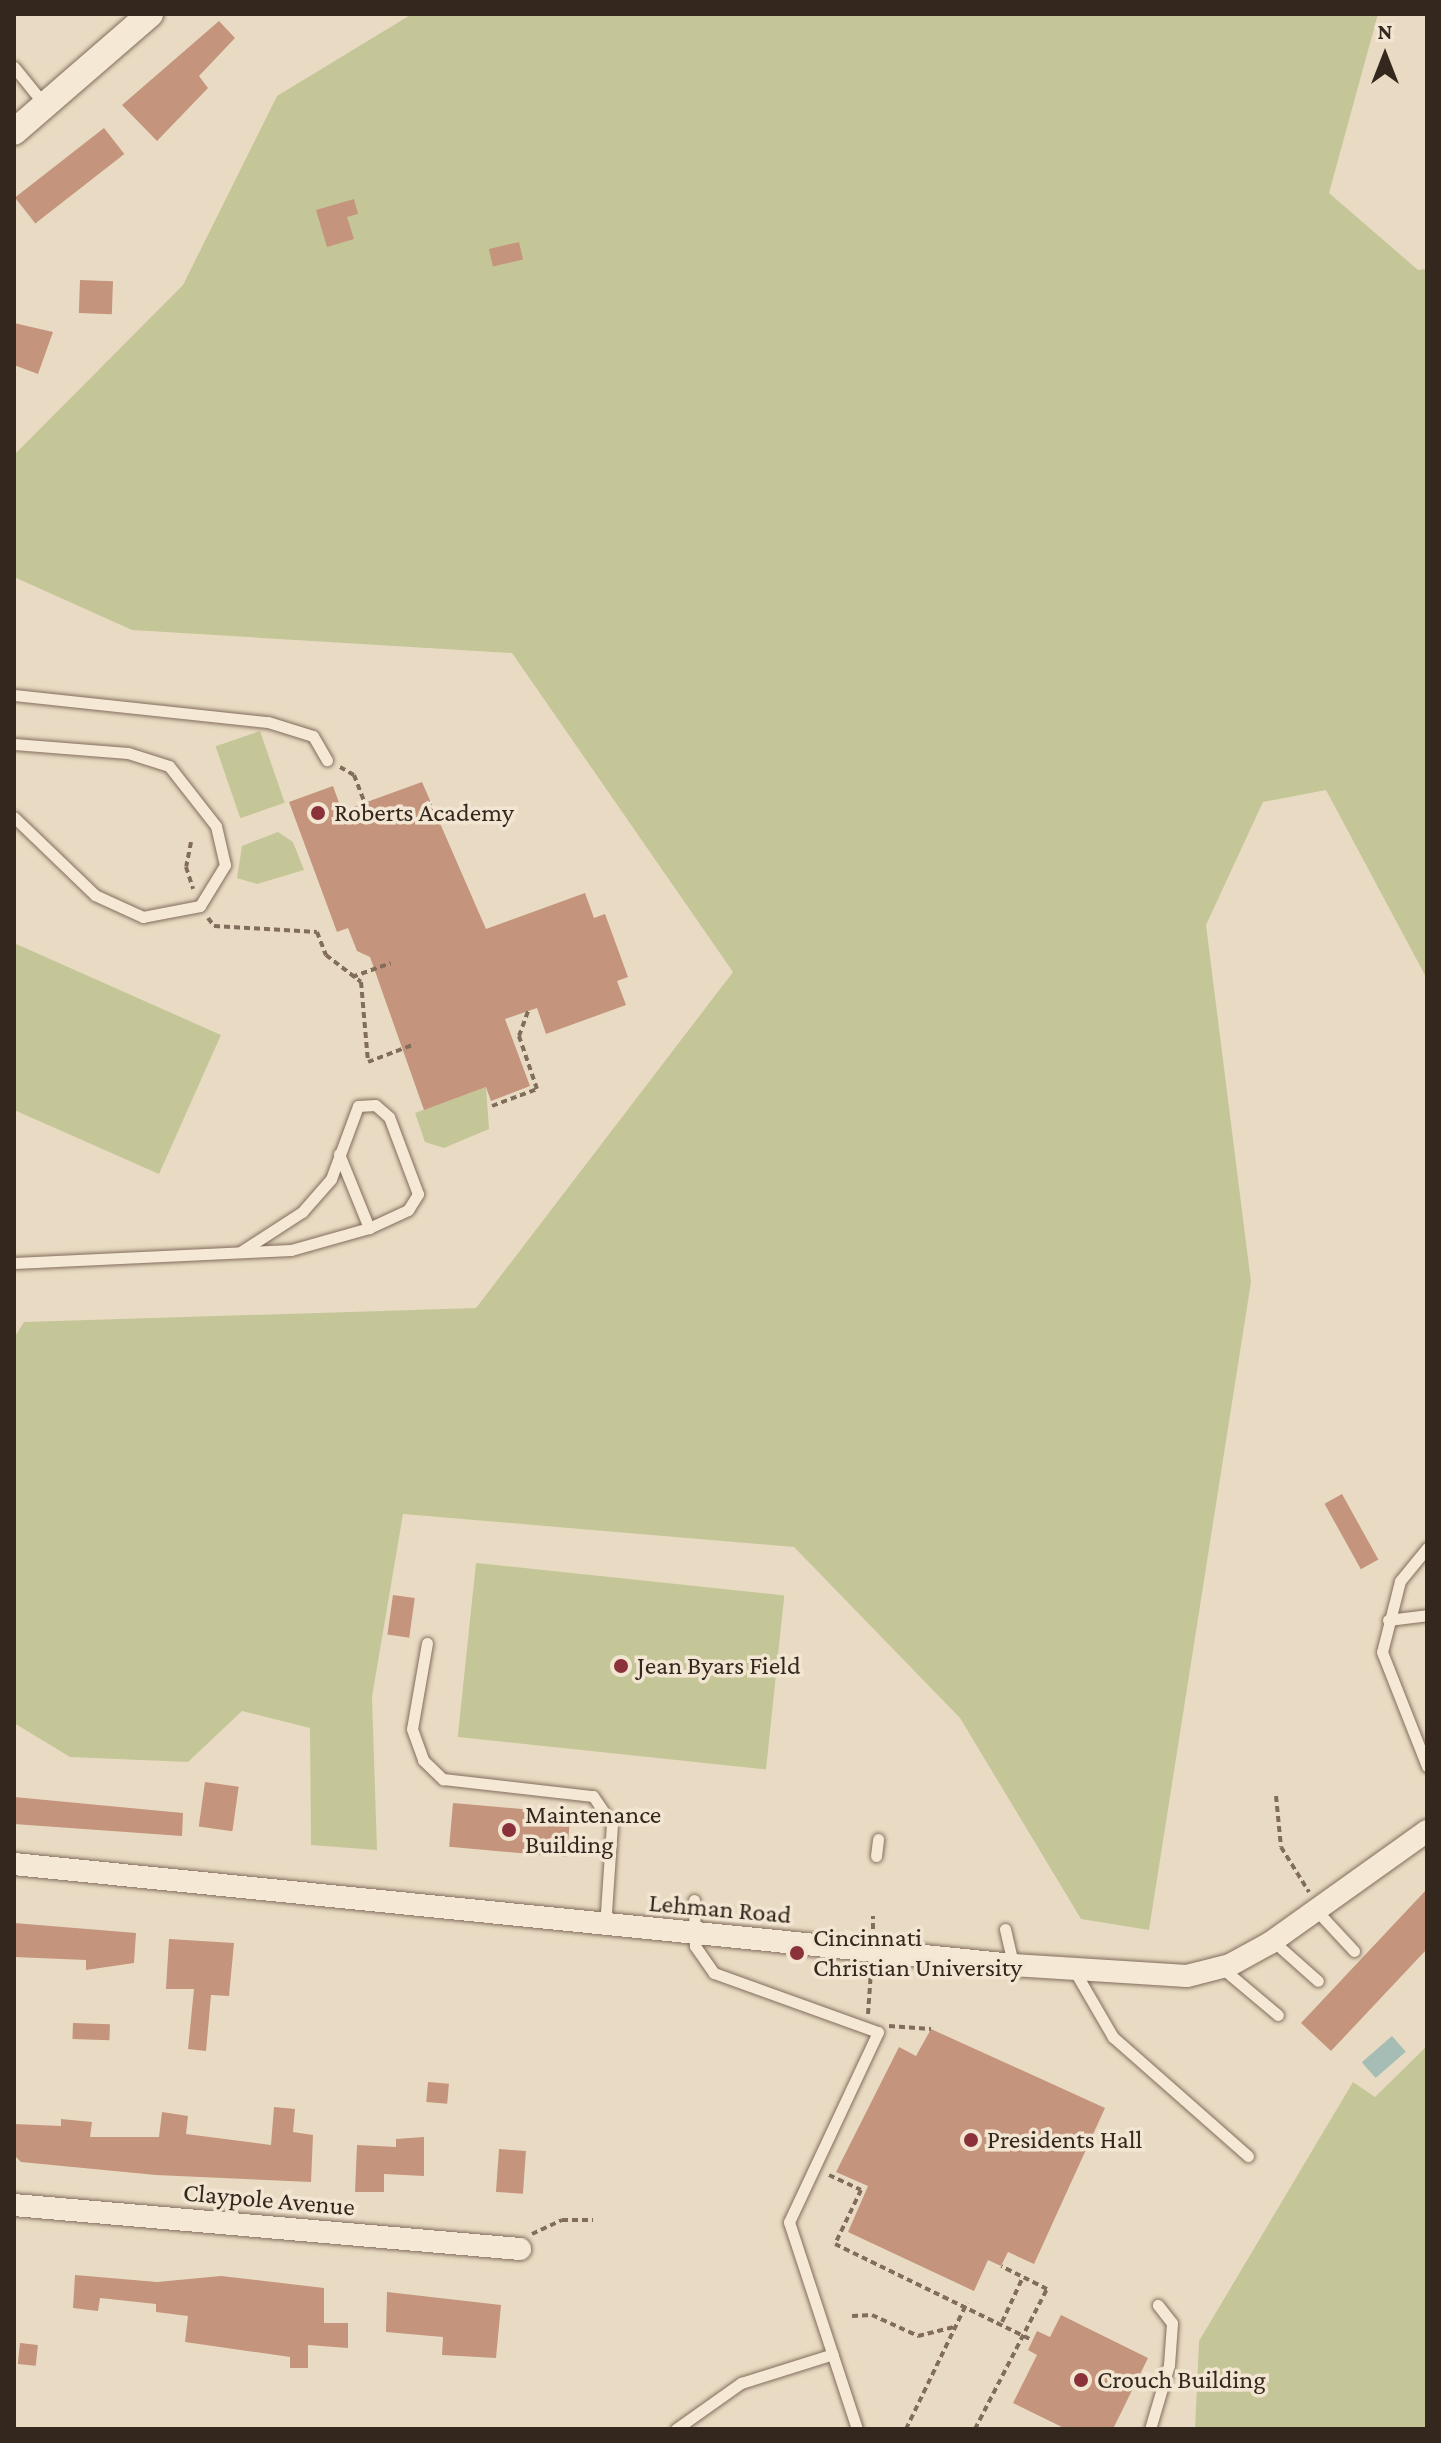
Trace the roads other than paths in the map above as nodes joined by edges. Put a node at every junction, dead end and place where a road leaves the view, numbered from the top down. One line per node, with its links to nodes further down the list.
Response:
1 (150, 14): 3 (street)
2 (14, 67): 3 (lane)
3 (44, 104): 4 (street)
4 (14, 132)
5 (15, 699): 7 (lane)
6 (14, 744): 8 (lane)
7 (327, 760)
8 (14, 817)
9 (339, 1154): 10 (lane); 10 (lane); 11 (lane)
10 (369, 1228): 11 (lane)
11 (242, 1251): 12 (lane)
12 (14, 1263)
13 (1427, 1548): 15 (lane)
14 (1427, 1615): 15 (lane)
15 (1388, 1620): 17 (lane)
16 (427, 1643): 24 (lane)
17 (1427, 1766)
18 (1427, 1831): 23 (street, Lehman Road)
19 (878, 1839): 20 (lane)
20 (876, 1856)
21 (14, 1864): 24 (street, Lehman Road)
22 (694, 1900): 26 (lane)
23 (1318, 1909): 27 (street, Lehman Road); 28 (lane)
24 (605, 1926): 26 (street, Lehman Road)
25 (1005, 1929): 29 (lane)
26 (693, 1935): 29 (street, Lehman Road); 38 (lane)
27 (1273, 1941): 30 (street, Lehman Road); 32 (lane)
28 (1354, 1951)
29 (1013, 1965): 31 (street, Lehman Road)
30 (1221, 1967): 31 (street, Lehman Road); 33 (lane)
31 (1074, 1970): 34 (lane)
32 (1318, 1981)
33 (1278, 2015)
34 (1248, 2156)
35 (14, 2205): 36 (street, Claypole Avenue)
36 (524, 2242)
37 (1158, 2305): 41 (lane)
38 (833, 2354): 39 (lane); 40 (lane)
39 (676, 2429)
40 (857, 2429)
41 (1150, 2429)

